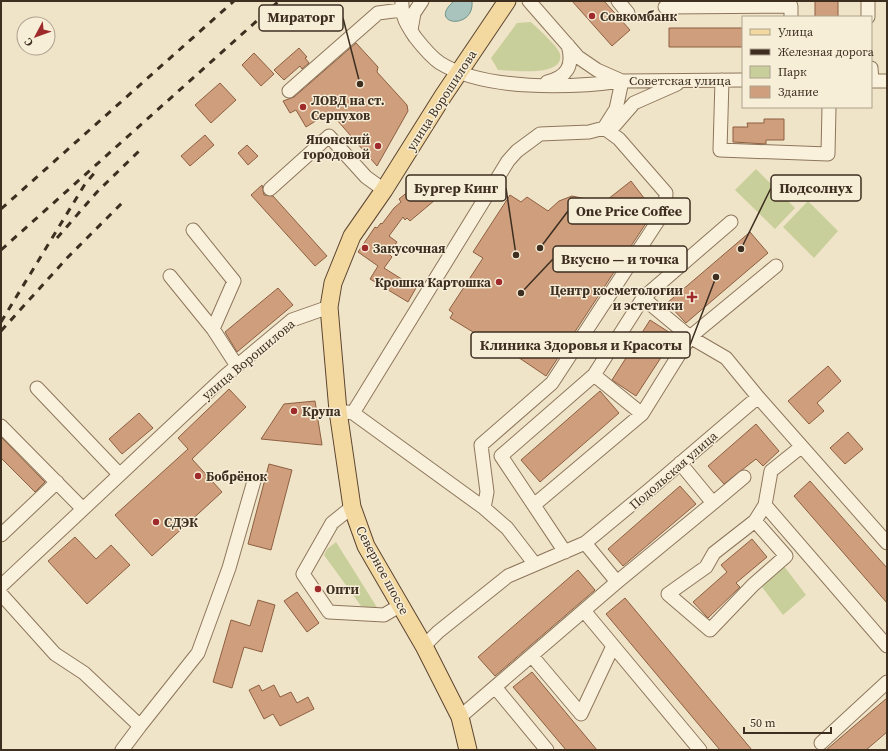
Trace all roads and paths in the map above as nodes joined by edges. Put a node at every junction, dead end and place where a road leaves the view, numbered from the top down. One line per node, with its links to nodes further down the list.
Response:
1 (422, 1): 11 (street)
2 (507, 1): 13 (main road, улица Ворошилова)
3 (529, 1): 12 (street, Советская улица)
4 (618, 1): 8 (street)
5 (868, 1): 10 (street)
6 (402, 5): 11 (street); 21 (street)
7 (665, 6): 9 (street)
8 (628, 13)
9 (791, 16)
10 (868, 16)
11 (411, 30): 13 (street)
12 (567, 43): 17 (street, Советская улица); 20 (street)
13 (458, 72): 20 (street); 25 (main road, улица Ворошилова)
14 (872, 76): 19 (street)
15 (722, 80): 16 (street, Советская улица); 18 (street, Советская улица); 22 (street)
16 (742, 80)
17 (622, 81): 18 (street, Советская улица); 20 (street); 23 (street)
18 (684, 81): 23 (street)
19 (887, 81)
20 (537, 85)
21 (289, 91)
22 (829, 108)
23 (606, 130): 38 (street); 51 (street)
24 (270, 189): 25 (street)
25 (384, 190): 31 (main road, улица Ворошилова)
26 (730, 222): 30 (street)
27 (193, 230): 32 (street)
28 (776, 266): 33 (street)
29 (170, 276): 32 (street)
30 (644, 298): 33 (street); 35 (street)
31 (329, 307): 34 (street, улица Ворошилова); 38 (main road, Северное шоссе)
32 (213, 329): 34 (street)
33 (690, 337): 37 (street); 39 (street)
34 (237, 366): 43 (street, улица Ворошилова)
35 (594, 375): 39 (street); 48 (street)
36 (37, 388): 43 (street)
37 (758, 397): 41 (street); 42 (street, Подольская улица)
38 (346, 412): 50 (main road, Северное шоссе); 51 (street)
39 (642, 414): 48 (street)
40 (1, 426): 46 (street)
41 (801, 447): 49 (street); 56 (street)
42 (680, 463): 47 (street); 55 (street, Подольская улица)
43 (119, 474): 52 (street, улица Ворошилова)
44 (744, 477): 47 (street)
45 (254, 481): 71 (street)
46 (57, 482): 52 (street); 54 (street)
47 (713, 503): 59 (street)
48 (534, 505): 57 (street)
49 (765, 505): 53 (street); 66 (street)
50 (352, 507): 62 (main road, Северное шоссе); 62 (street)
51 (484, 508): 58 (street)
52 (83, 509): 60 (street, улица Ворошилова)
53 (755, 521): 53 (street)
54 (1, 535)
55 (585, 543): 57 (street, Подольская улица); 59 (street)
56 (887, 543)
57 (565, 552): 58 (street, Подольская улица)
58 (534, 563): 64 (street, Подольская улица)
59 (617, 582): 63 (street)
60 (1, 586)
61 (1, 594): 71 (street)
62 (401, 605): 64 (main road, Северное шоссе)
63 (585, 612): 65 (street); 67 (street)
64 (424, 646): 70 (main road, Северное шоссе)
65 (613, 646): 67 (street); 76 (street)
66 (887, 646)
67 (532, 656): 69 (street)
68 (887, 682): 72 (street)
69 (495, 687): 70 (street); 75 (street)
70 (460, 717): 74 (main road, Северное шоссе)
71 (140, 726): 73 (street)
72 (821, 743)
73 (122, 750)
74 (468, 750)
75 (547, 750)
76 (700, 750)

